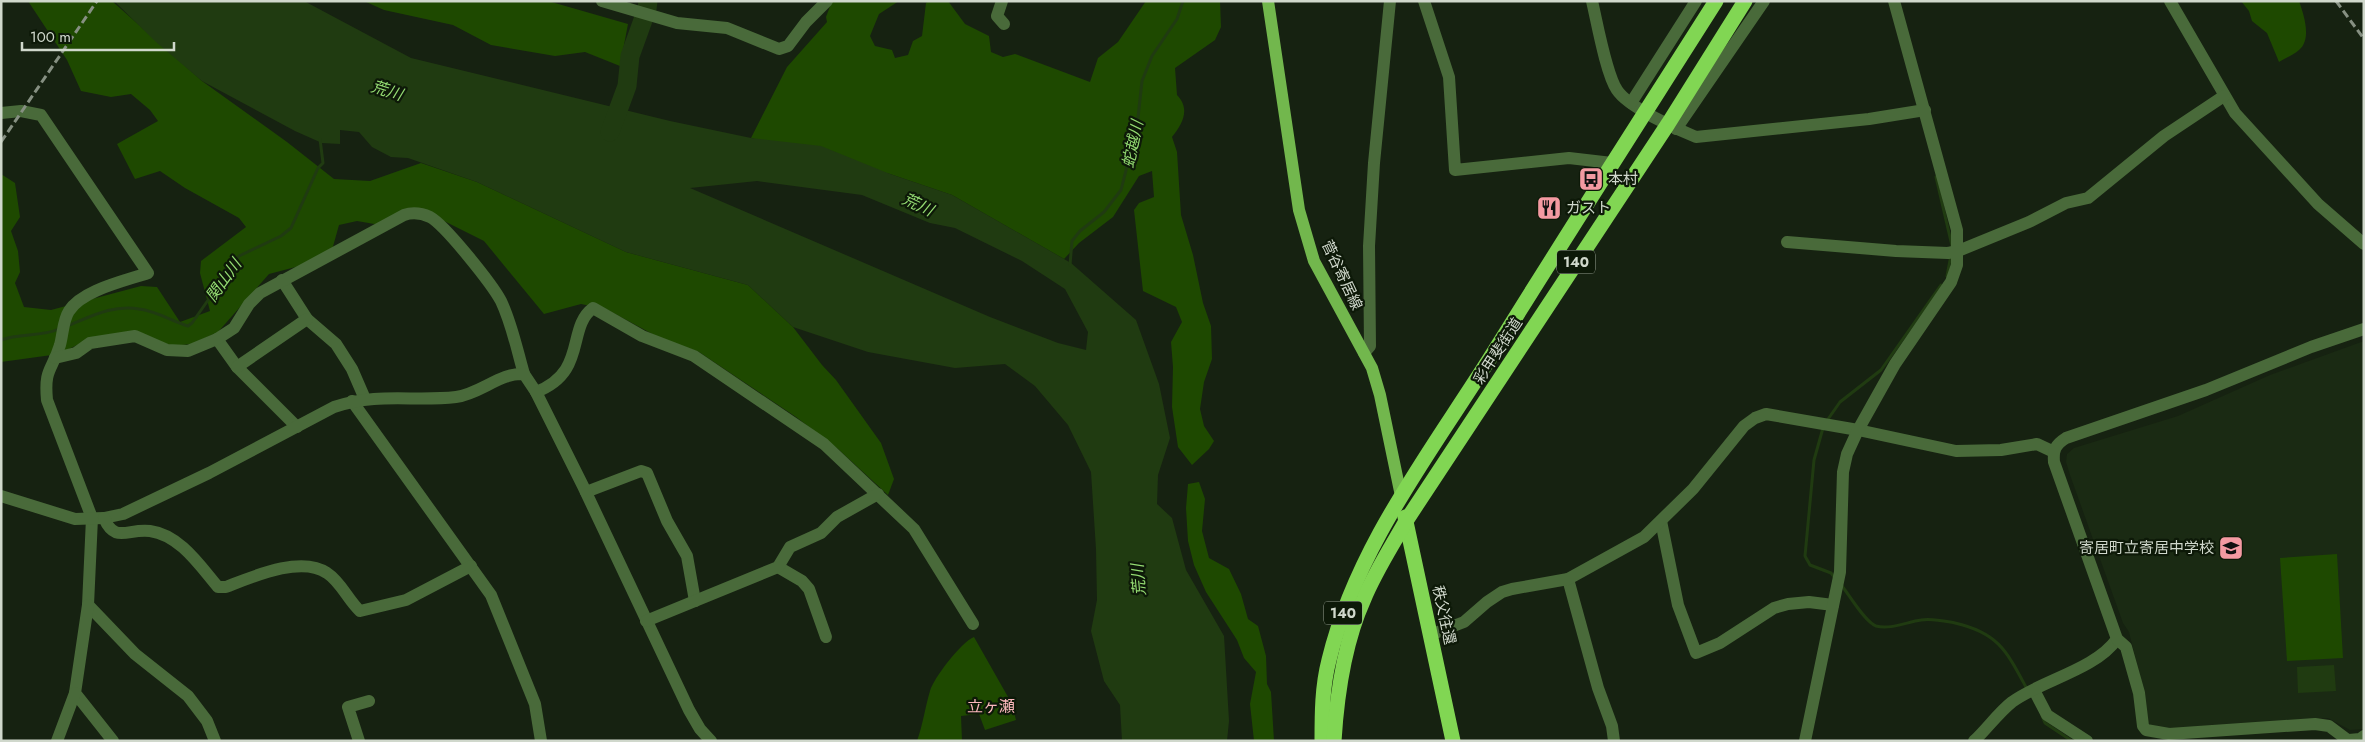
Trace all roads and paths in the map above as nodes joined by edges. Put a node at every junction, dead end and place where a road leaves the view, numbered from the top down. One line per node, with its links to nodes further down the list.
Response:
1 (602, 1): 2 (street)
2 (827, 1)
3 (1002, 1): 14 (street)
4 (1268, 1): 29 (main road, 菅谷寄居線)
5 (1390, 1): 29 (street)
6 (1424, 1): 21 (street)
7 (1592, 1): 16 (street)
8 (1696, 1): 16 (street)
9 (1716, 1): 18 (highway, 彩甲斐街道 / 140)
10 (1744, 1): 20 (highway, 彩甲斐街道 / 140)
11 (1764, 1): 20 (street)
12 (1894, 1): 17 (street)
13 (2170, 1): 15 (street)
14 (1004, 24)
15 (2224, 96): 23 (street); 24 (street)
16 (1631, 103): 18 (street)
17 (1926, 110): 20 (street); 24 (street)
18 (1646, 112): 20 (street); 21 (highway, 彩甲斐街道 / 140)
19 (1, 113): 30 (street)
20 (1672, 126): 35 (highway, 彩甲斐街道 / 140)
21 (1612, 163): 33 (highway, 彩甲斐街道 / 140)
22 (1787, 242): 24 (street)
23 (2364, 244)
24 (1958, 251): 38 (street)
25 (282, 280): 26 (street); 28 (street); 32 (street)
26 (307, 318): 31 (street); 36 (street)
27 (2364, 329): 39 (street)
28 (216, 339): 30 (street); 31 (street)
29 (1364, 353): 43 (main road, 菅谷寄居線)
30 (55, 358): 44 (street)
31 (236, 366): 37 (street)
32 (524, 374): 34 (street); 36 (street)
33 (1475, 383): 35 (highway); 43 (highway, 彩甲斐街道 / 140)
34 (536, 392): 40 (street); 41 (street)
35 (1492, 393): 45 (highway, 彩甲斐街道 / 140)
36 (359, 400): 37 (street); 47 (street)
37 (297, 427): 44 (street)
38 (1858, 430): 39 (street); 46 (street); 52 (street)
39 (2054, 452): 57 (street)
40 (586, 492): 50 (street); 53 (street)
41 (878, 494): 48 (street); 54 (street)
42 (1, 496): 44 (street)
43 (1401, 496): 45 (highway, 秩父往還); 58 (highway, 彩甲斐街道 / 140)
44 (98, 518): 47 (street); 51 (street)
45 (1406, 521): 55 (highway, 秩父往還); 59 (highway, 彩甲斐街道 / 140)
46 (1661, 521): 49 (street); 52 (street)
47 (471, 566): 69 (street)
48 (778, 567): 50 (street); 56 (street)
49 (1568, 579): 55 (street); 74 (street)
50 (695, 601): 53 (street)
51 (88, 605): 61 (street); 67 (street)
52 (1833, 605): 75 (street)
53 (646, 621): 70 (street)
54 (973, 624)
55 (1430, 635): 73 (highway, 秩父往還)
56 (826, 637)
57 (2117, 640): 60 (street); 63 (street)
58 (1328, 662): 59 (highway); 71 (highway, 彩甲斐街道 / 140)
59 (1344, 665): 72 (highway, 彩甲斐街道 / 140)
60 (2034, 690): 76 (street); 77 (street)
61 (75, 693): 65 (street); 66 (street)
62 (369, 701): 68 (street)
63 (2242, 729): 78 (street); 79 (street)
64 (2364, 736): 79 (street)
65 (57, 741)
66 (112, 741)
67 (215, 741)
68 (359, 741)
69 (541, 741)
70 (711, 741)
71 (1322, 741)
72 (1334, 741)
73 (1453, 741)
74 (1614, 741)
75 (1805, 741)
76 (1974, 741)
77 (2087, 741)
78 (2250, 741)
79 (2349, 741)

